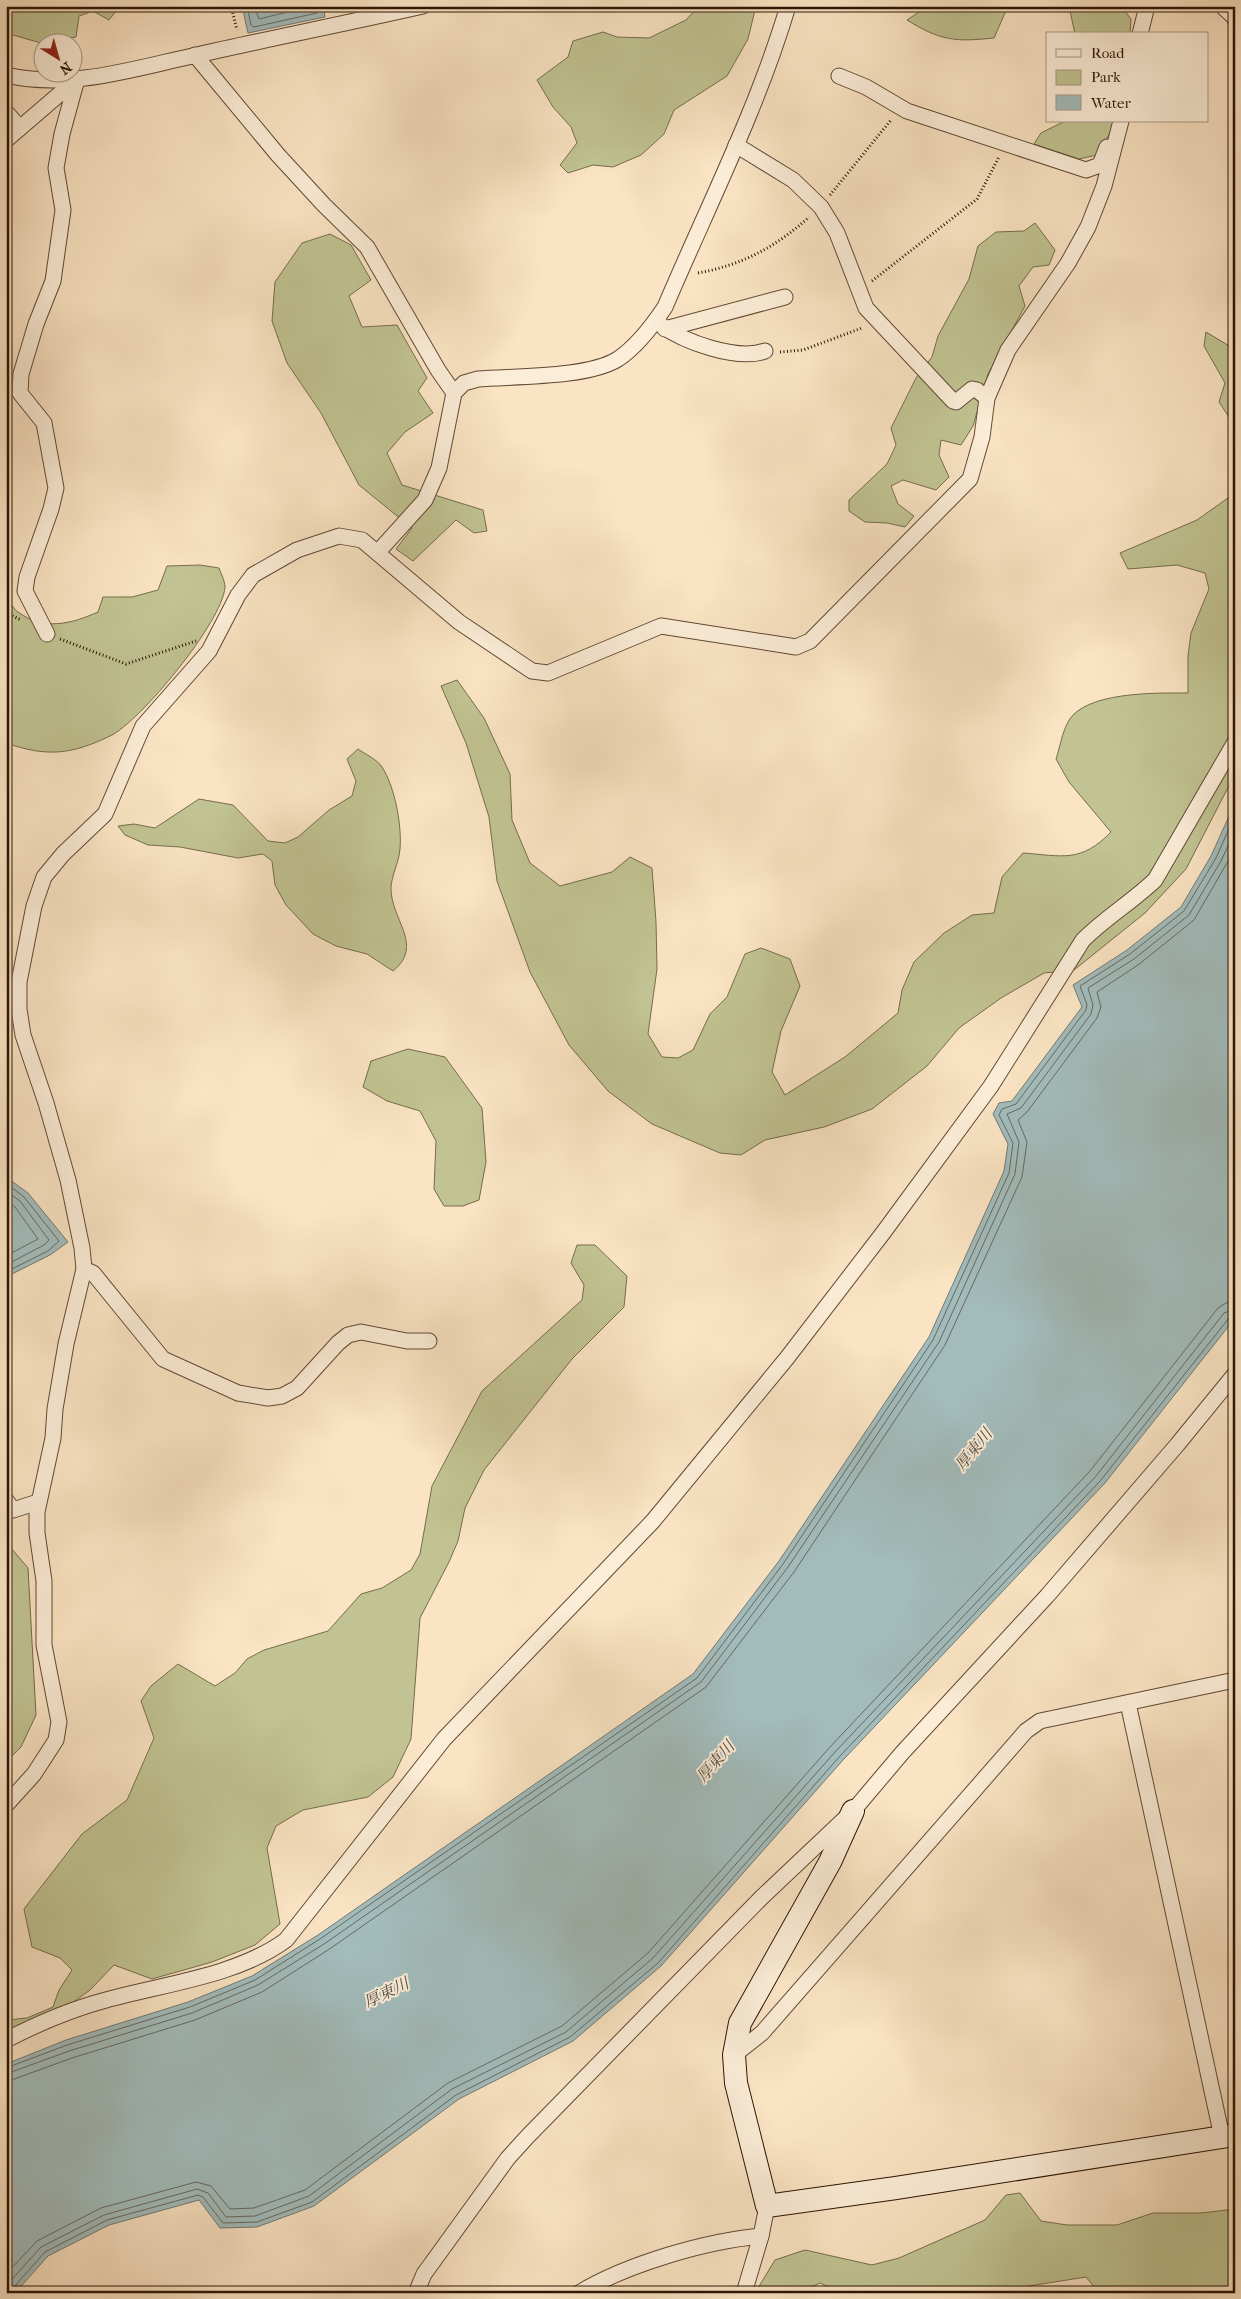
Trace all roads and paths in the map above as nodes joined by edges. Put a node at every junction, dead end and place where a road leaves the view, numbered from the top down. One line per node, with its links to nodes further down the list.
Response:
1 (231, 6): 8 (path)
2 (423, 6): 8 (street)
3 (788, 6): 22 (street)
4 (1147, 6): 7 (street)
5 (1222, 6): 6 (street)
6 (1235, 18)
7 (1140, 32)
8 (241, 46): 9 (street)
9 (195, 55): 13 (street); 28 (street)
10 (6, 75): 12 (street)
11 (839, 76): 20 (street)
12 (32, 78)
13 (82, 78)
14 (74, 82): 18 (street)
15 (76, 82): 32 (street)
16 (6, 112): 18 (street)
17 (1121, 122): 21 (street)
18 (20, 128): 19 (street)
19 (6, 140)
20 (1007, 143): 21 (street); 23 (path)
21 (1115, 143): 29 (street)
22 (736, 145): 23 (street); 26 (street)
23 (859, 288): 25 (street)
24 (785, 296): 26 (street)
25 (879, 323): 27 (path); 29 (street)
26 (660, 325): 27 (street); 28 (street)
27 (765, 351)
28 (454, 393): 30 (street)
29 (987, 398): 30 (street)
30 (378, 552): 33 (street)
31 (6, 613): 32 (path)
32 (47, 634): 33 (path)
33 (216, 635): 35 (street)
34 (1235, 742): 44 (street)
35 (84, 1269): 36 (street); 39 (street)
36 (429, 1341)
37 (1235, 1374): 43 (street)
38 (6, 1500): 39 (street)
39 (38, 1502): 42 (street)
40 (1235, 1680): 41 (street)
41 (1128, 1703): 45 (street); 46 (street)
42 (6, 1805)
43 (853, 1811): 45 (street); 49 (street)
44 (6, 2040)
45 (734, 2054): 47 (street)
46 (1228, 2136): 47 (street)
47 (767, 2206): 48 (street)
48 (761, 2236): 50 (street); 51 (street)
49 (416, 2293)
50 (579, 2293)
51 (744, 2293)

